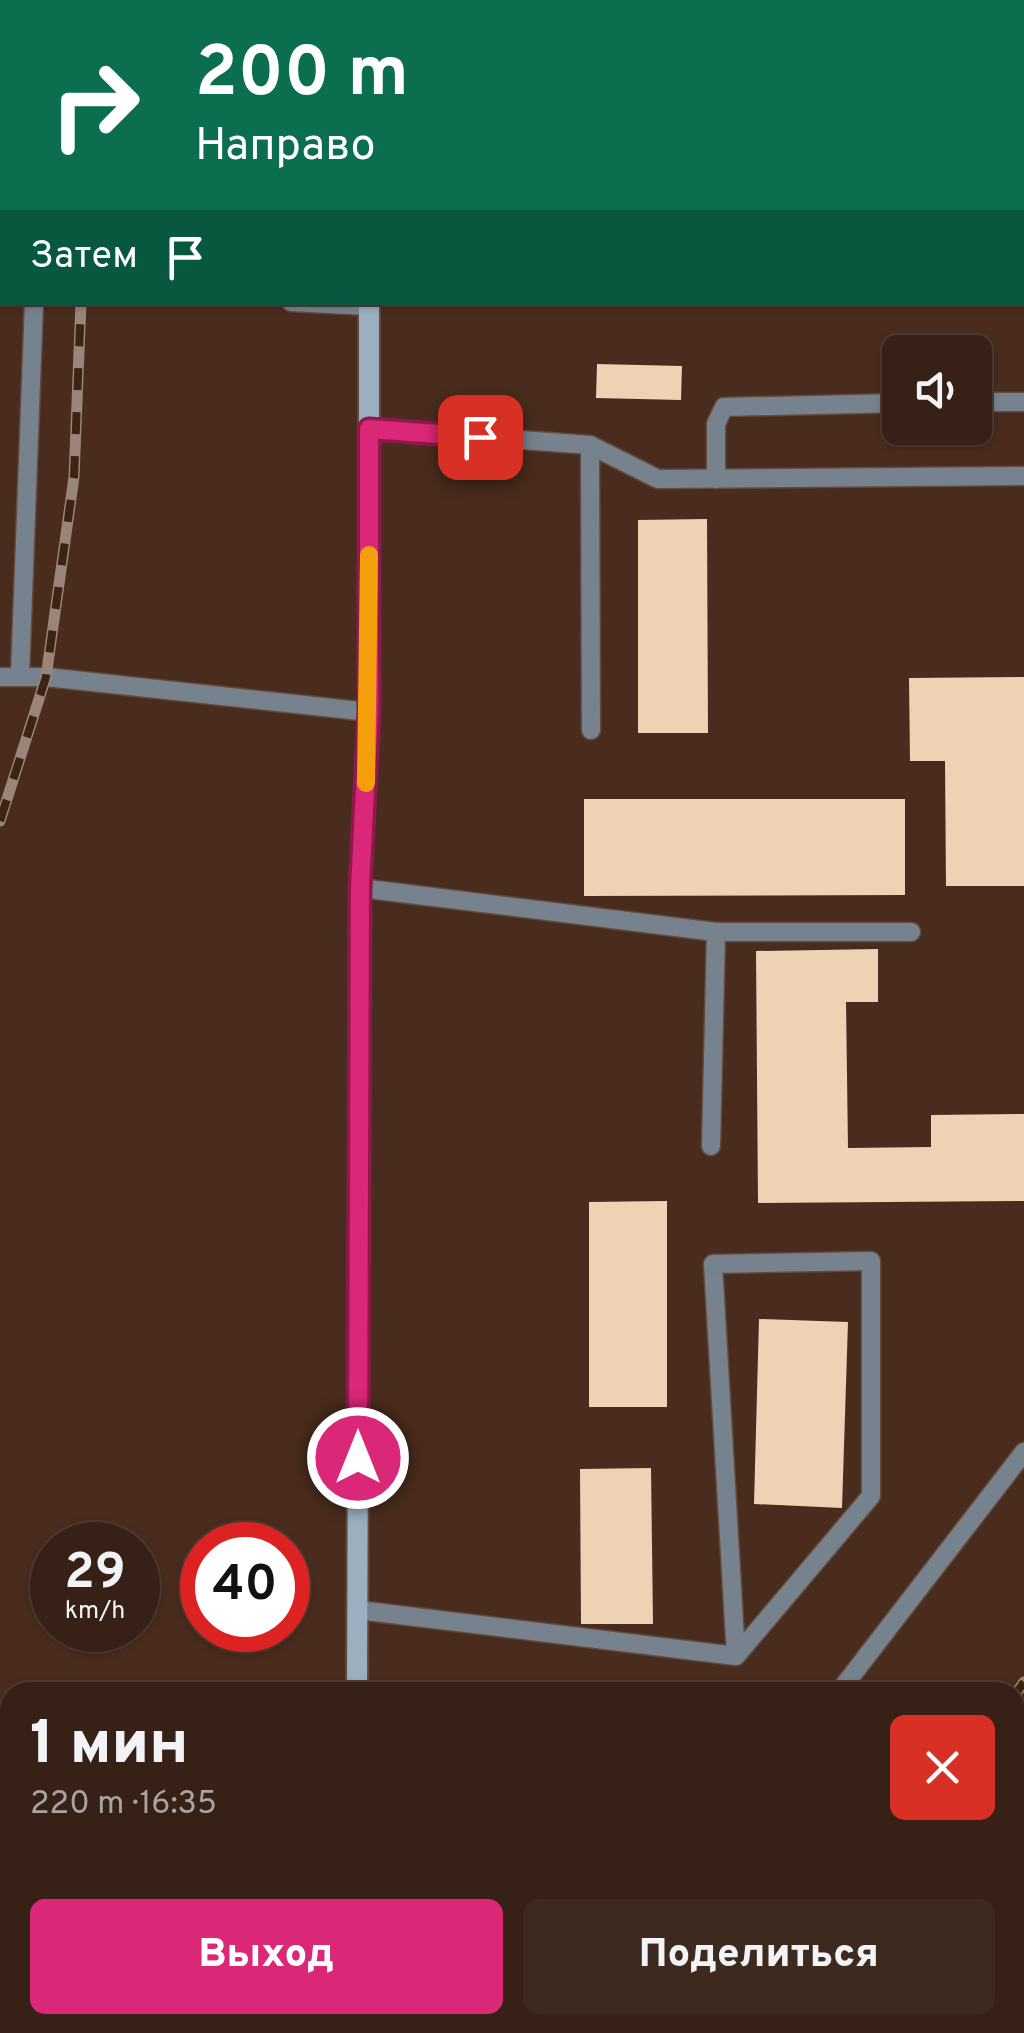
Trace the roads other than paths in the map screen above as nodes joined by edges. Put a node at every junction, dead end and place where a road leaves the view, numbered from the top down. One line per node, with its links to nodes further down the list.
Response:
1 (34, 305): 10 (lane)
2 (369, 305): 6 (street)
3 (992, 402): 4 (lane)
4 (1024, 402)
5 (882, 403): 9 (lane)
6 (369, 429): 7 (lane); 12 (street)
7 (590, 445): 9 (lane); 13 (lane)
8 (1024, 476): 9 (lane)
9 (716, 479)
10 (20, 675): 11 (lane); 12 (lane)
11 (0, 677)
12 (369, 712): 14 (street)
13 (592, 730)
14 (360, 888): 15 (lane); 19 (street)
15 (716, 932): 16 (lane); 17 (lane)
16 (911, 932)
17 (711, 1146)
18 (1024, 1452): 22 (lane)
19 (358, 1610): 20 (lane); 21 (street)
20 (736, 1656): 20 (lane)
21 (357, 1682)
22 (847, 1682)

